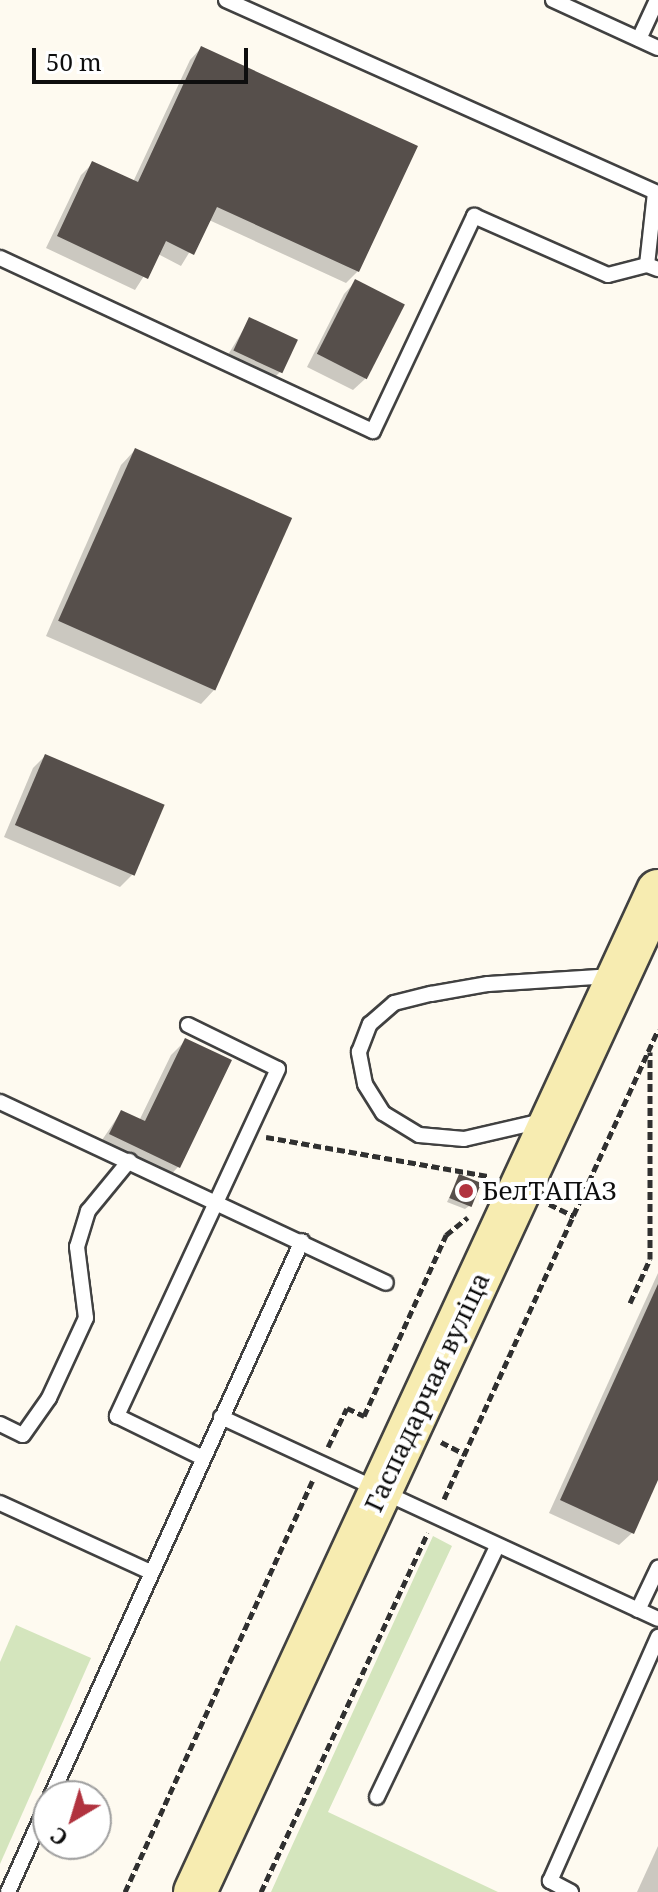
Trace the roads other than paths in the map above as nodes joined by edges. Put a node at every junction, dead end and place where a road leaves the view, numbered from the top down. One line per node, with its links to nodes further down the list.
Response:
1 (226, 0): 6 (lane)
2 (553, 0): 4 (lane)
3 (657, 0): 4 (lane)
4 (639, 39): 5 (lane)
5 (658, 48)
6 (656, 193): 8 (lane)
7 (0, 258): 8 (lane)
8 (653, 267)
9 (658, 891): 10 (street, Гаспадарчая вуліца)
10 (619, 976): 13 (street, Гаспадарчая вуліца); 13 (lane)
11 (188, 1025): 15 (lane)
12 (0, 1102): 14 (lane)
13 (555, 1116): 21 (street, Гаспадарчая вуліца)
14 (129, 1161): 15 (lane); 19 (lane)
15 (219, 1203): 16 (lane); 20 (lane)
16 (302, 1241): 17 (lane); 18 (lane)
17 (386, 1283)
18 (221, 1417): 20 (lane); 21 (lane)
19 (0, 1424)
20 (203, 1458): 25 (lane)
21 (381, 1491): 23 (lane); 33 (street, Гаспадарчая вуліца)
22 (0, 1503): 25 (lane)
23 (497, 1546): 26 (lane); 30 (lane)
24 (658, 1568): 26 (lane)
25 (151, 1572): 29 (lane)
26 (638, 1610): 27 (lane)
27 (658, 1619)
28 (658, 1637): 34 (lane)
29 (58, 1780)
30 (377, 1797)
31 (32, 1839): 32 (lane)
32 (8, 1892)
33 (195, 1892)
34 (571, 1892)

